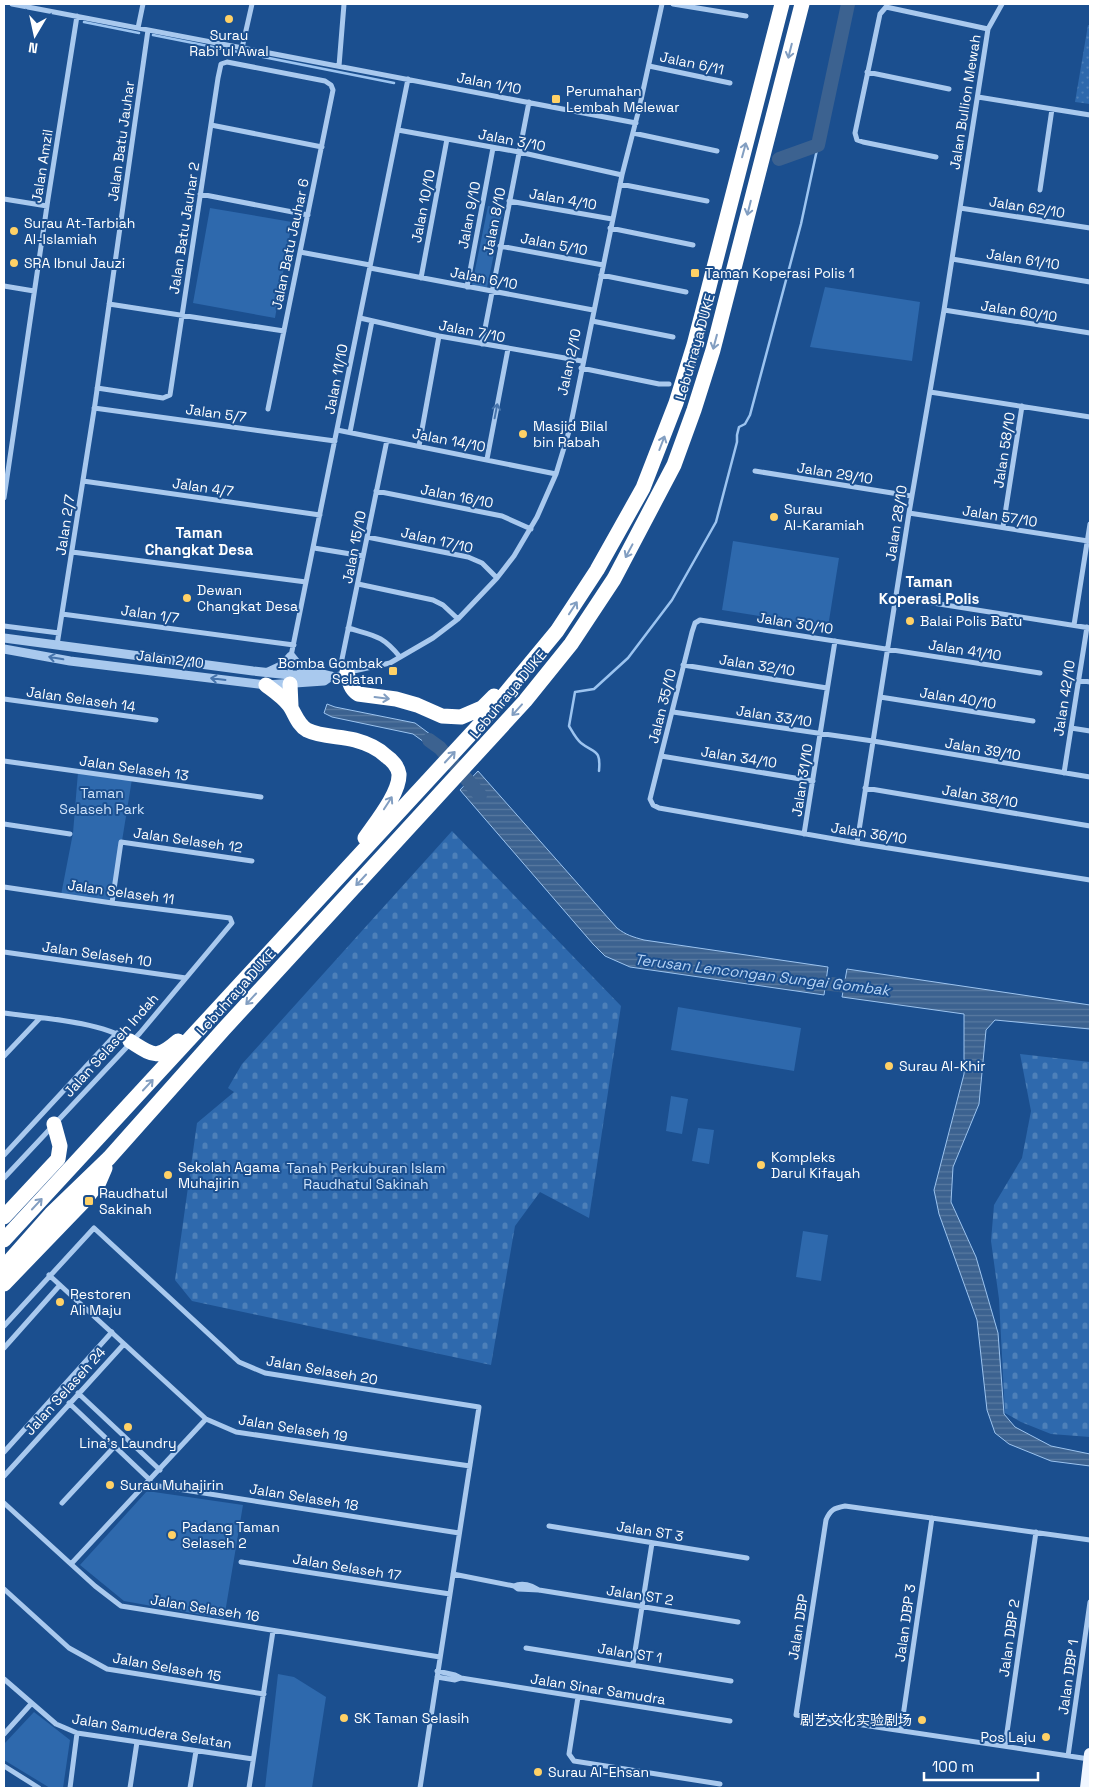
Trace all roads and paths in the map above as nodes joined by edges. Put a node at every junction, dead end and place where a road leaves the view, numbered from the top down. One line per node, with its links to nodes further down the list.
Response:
1 (12, 4): 10 (street, Jalan 1/10)
2 (143, 4): 12 (street)
3 (252, 4): 15 (street)
4 (344, 4): 17 (street)
5 (662, 4): 18 (street, Jalan 2/10)
6 (673, 4): 11 (street)
7 (782, 4): 130 (highway, Lebuhraya DUKE, one-way to 7)
8 (802, 4): 180 (highway, Lebuhraya DUKE, one-way to 180)
9 (1002, 4): 13 (street, Jalan Bullion Mewah)
10 (78, 16): 12 (street, Jalan 1/10); 44 (street, Jalan Amzil)
11 (746, 16)
12 (138, 28): 14 (street, Jalan 1/10)
13 (988, 29): 19 (street); 23 (street, Jalan Bullion Mewah)
14 (148, 30): 15 (street, Jalan 1/10); 64 (street, Jalan Batu Jauhar)
15 (242, 48): 17 (street, Jalan 1/10)
16 (221, 64): 28 (street, Jalan Batu Jauhar 2); 32 (street, Jalan Batu Jauhar 6)
17 (339, 66): 20 (street, Jalan 1/10)
18 (649, 66): 21 (street, Jalan 6/11); 27 (street, Jalan 2/10)
19 (867, 72): 22 (street); 36 (street)
20 (408, 79): 24 (street, Jalan 1/10); 29 (street, Jalan 11/10)
21 (730, 83)
22 (949, 89)
23 (978, 96): 25 (street); 45 (street, Jalan Bullion Mewah)
24 (529, 102): 27 (street, Jalan 1/10); 35 (street, Jalan 8/10)
25 (1052, 109): 26 (street); 39 (street)
26 (1090, 115)
27 (636, 123): 30 (street, Jalan 2/10)
28 (211, 125): 32 (street); 40 (street, Jalan Batu Jauhar 2)
29 (398, 130): 31 (street, Jalan 3/10); 55 (street, Jalan 11/10)
30 (633, 133): 34 (street); 37 (street, Jalan 2/10)
31 (447, 139): 33 (street, Jalan 3/10); 57 (street, Jalan 10/10)
32 (322, 147): 46 (street, Jalan Batu Jauhar 6)
33 (493, 148): 35 (street, Jalan 3/10); 60 (street, Jalan 9/10)
34 (717, 151)
35 (519, 152): 37 (street, Jalan 3/10); 42 (street, Jalan 8/10)
36 (936, 157)
37 (622, 175): 38 (street, Jalan 2/10)
38 (620, 184): 43 (street); 47 (street, Jalan 2/10)
39 (1040, 190)
40 (200, 194): 46 (street); 67 (street, Jalan Batu Jauhar 2)
41 (4, 199): 44 (street)
42 (509, 201): 47 (street, Jalan 4/10); 51 (street, Jalan 8/10)
43 (706, 201)
44 (47, 206): 61 (street, Jalan Amzil)
45 (960, 208): 49 (street, Jalan 62/10); 53 (street, Jalan 28/10)
46 (308, 215): 52 (street, Jalan Batu Jauhar 6)
47 (612, 220): 48 (street, Jalan 2/10)
48 (610, 228): 50 (street); 54 (street, Jalan 2/10)
49 (1090, 228)
50 (693, 245)
51 (500, 246): 54 (street, Jalan 5/10); 62 (street, Jalan 8/10)
52 (300, 252): 55 (street, Jalan 6/10); 71 (street, Jalan Batu Jauhar 6)
53 (952, 259): 58 (street, Jalan 61/10); 66 (street, Jalan 28/10)
54 (603, 265): 56 (street, Jalan 2/10)
55 (370, 267): 57 (street, Jalan 6/10); 68 (street, Jalan 11/10)
56 (601, 275): 63 (street); 65 (street, Jalan 2/10)
57 (421, 278): 60 (street, Jalan 6/10)
58 (1090, 282)
59 (4, 286): 61 (street)
60 (467, 286): 62 (street, Jalan 6/10)
61 (34, 291): 97 (street, Jalan Amzil)
62 (491, 291): 65 (street, Jalan 6/10); 75 (street, Jalan 8/10)
63 (686, 292)
64 (109, 304): 67 (street); 80 (street, Jalan Batu Jauhar)
65 (594, 310): 70 (street, Jalan 2/10)
66 (944, 310): 72 (street, Jalan 60/10); 81 (street, Jalan 28/10)
67 (182, 316): 71 (street); 80 (street, Jalan Batu Jauhar 2)
68 (360, 318): 69 (street, Jalan 7/10); 86 (street, Jalan 11/10)
69 (372, 321): 73 (street, Jalan 7/10); 87 (street)
70 (592, 321): 74 (street); 77 (street, Jalan 2/10)
71 (284, 332): 84 (street, Jalan Batu Jauhar 6)
72 (1090, 333)
73 (439, 336): 75 (street, Jalan 7/10); 90 (street)
74 (673, 337)
75 (482, 344): 76 (street, Jalan 7/10)
76 (508, 349): 77 (street, Jalan 7/10); 91 (street, one-way to 76)
77 (582, 361): 78 (street, Jalan 2/10)
78 (581, 368): 79 (street); 93 (street, Jalan 2/10)
79 (669, 384)
80 (97, 388): 82 (street, Jalan Batu Jauhar)
81 (930, 392): 83 (street, Jalan 58/10); 96 (street, Jalan 28/10)
82 (95, 406): 88 (street, Jalan 5/7); 94 (street, Jalan 2/7)
83 (1022, 406): 85 (street, Jalan 58/10); 101 (street, Jalan 58/10)
84 (268, 409)
85 (1090, 417)
86 (337, 430): 87 (street, Jalan 14/10); 88 (street, Jalan 11/10)
87 (350, 432): 89 (street, Jalan 14/10)
88 (335, 440): 99 (street, Jalan 11/10)
89 (387, 440): 90 (street, Jalan 14/10); 95 (street, Jalan 15/10)
90 (420, 446): 91 (street, Jalan 14/10)
91 (487, 459): 93 (street, Jalan 14/10)
92 (755, 471): 96 (street, Jalan 29/10)
93 (556, 474): 102 (street, Jalan 2/10)
94 (83, 482): 99 (street, Jalan 4/7); 106 (street, Jalan 2/7)
95 (376, 492): 102 (street, Jalan 16/10); 103 (street, Jalan 15/10)
96 (912, 496): 98 (street, Jalan 28/10)
97 (4, 498)
98 (909, 513): 101 (street, Jalan 57/10); 113 (street, Jalan 28/10)
99 (320, 516): 105 (street, Jalan 11/10)
100 (1090, 524): 104 (street)
101 (1003, 527): 104 (street, Jalan 57/10)
102 (530, 529): 110 (street, Jalan 2/10)
103 (367, 537): 107 (street, Jalan 15/10); 110 (street, Jalan 17/10)
104 (1088, 541): 108 (street)
105 (314, 548): 107 (street); 111 (street, Jalan 11/10)
106 (72, 552): 111 (street); 114 (street, Jalan 2/7)
107 (363, 556): 112 (street, Jalan 15/10)
108 (1083, 571): 109 (street); 117 (street)
109 (1090, 572)
110 (497, 578): 115 (street, Jalan 2/10)
111 (306, 582): 124 (street, Jalan 11/10)
112 (358, 584): 115 (street); 120 (street, Jalan 15/10)
113 (895, 597): 117 (street); 127 (street, Jalan 28/10)
114 (62, 614): 121 (street, Jalan 2/7); 124 (street, Jalan 1/7)
115 (458, 618): 129 (street, Jalan 2/10)
116 (700, 620): 123 (street, Jalan 30/10); 131 (street, Jalan 35/10)
117 (1074, 625): 119 (street)
118 (4, 626): 121 (street)
119 (1088, 627): 138 (street, Jalan 42/10)
120 (348, 628): 129 (street); 132 (street, Jalan 15/10)
121 (59, 633): 125 (street, Jalan 2/7)
122 (4, 638): 125 (street, Jalan 2/10)
123 (835, 641): 127 (street, Jalan 30/10); 140 (street, Jalan 31/10)
124 (294, 645): 128 (street, Jalan 11/10)
125 (57, 646): 136 (street, Jalan 2/10)
126 (4, 649): 136 (street, Jalan 2/10, one-way to 126)
127 (887, 649): 133 (street, Jalan 41/10); 141 (street, Jalan 28/10)
128 (291, 656): 134 (street); 136 (street); 137 (street, Jalan 11/10)
129 (400, 658): 132 (street, Jalan 2/10)
130 (531, 662): 132 (highway, one-way to 130); 165 (highway, Lebuhraya DUKE, one-way to 130)
131 (683, 665): 140 (street, Jalan 32/10); 144 (street, Jalan 35/10)
132 (345, 666): 135 (street, Jalan 2/10)
133 (1040, 673)
134 (310, 674): 135 (street, Jalan 2/10); 137 (street, Jalan 2/10)
135 (331, 676): 137 (street, Jalan 2/10)
136 (266, 679): 137 (street, Jalan 2/10); 143 (highway)
137 (290, 679): 143 (highway)
138 (1078, 680): 139 (street); 147 (street, Jalan 42/10)
139 (1090, 682)
140 (827, 688): 149 (street, Jalan 31/10)
141 (880, 698): 146 (street, Jalan 40/10); 150 (street, Jalan 28/10)
142 (4, 699): 145 (street, Jalan Selaseh 14)
143 (291, 706): 165 (highway, one-way to 143)
144 (673, 712): 149 (street, Jalan 33/10); 151 (street, Jalan 35/10)
145 (156, 720)
146 (1032, 721)
147 (1071, 728): 148 (street); 153 (street, Jalan 42/10)
148 (1090, 730)
149 (820, 734): 150 (street, Jalan 33/10); 155 (street, Jalan 31/10)
150 (873, 742): 153 (street, Jalan 39/10); 156 (street, Jalan 28/10)
151 (661, 756): 155 (street, Jalan 34/10); 158 (street, Jalan 35/10)
152 (4, 761): 157 (street, Jalan Selaseh 13)
153 (1064, 773): 154 (street, Jalan 39/10)
154 (1090, 777)
155 (813, 781): 162 (street, Jalan 31/10)
156 (865, 788): 160 (street, Jalan 38/10); 163 (street, Jalan 28/10)
157 (261, 797)
158 (650, 799): 162 (street, Jalan 36/10)
159 (4, 824): 161 (street)
160 (1090, 826)
161 (70, 834)
162 (804, 834): 163 (street, Jalan 36/10)
163 (857, 843): 166 (street, Jalan 36/10)
164 (252, 861): 168 (street, Jalan Selaseh 12)
165 (342, 873): 172 (highway, Lebuhraya DUKE)
166 (1090, 880)
167 (4, 887): 168 (street, Jalan Selaseh 11)
168 (112, 903): 169 (street, Jalan Selaseh 11)
169 (232, 923): 171 (street, Jalan Selaseh Indah)
170 (4, 952): 171 (street, Jalan Selaseh 10)
171 (186, 978): 176 (street, Jalan Selaseh Indah)
172 (227, 998): 176 (highway); 183 (highway, Lebuhraya DUKE, one-way to 172)
173 (4, 1012): 174 (street)
174 (40, 1018): 175 (street); 177 (street)
175 (117, 1033): 176 (street); 179 (street, Jalan Selaseh Indah)
176 (130, 1042): 178 (street, Jalan Selaseh Indah)
177 (4, 1056)
178 (54, 1124): 181 (street, Jalan Selaseh Indah); 182 (highway)
179 (4, 1155)
180 (109, 1158): 184 (highway, Lebuhraya DUKE); 186 (highway)
181 (4, 1178)
182 (4, 1216)
183 (4, 1240)
184 (4, 1267)
185 (50, 1275): 187 (street, Jalan Selaseh 19); 189 (street); 199 (street, Jalan Selaseh 20)
186 (4, 1284)
187 (60, 1285): 191 (street, Jalan Selaseh 19); 193 (street)
188 (4, 1316): 189 (street)
189 (8, 1321): 190 (street)
190 (4, 1326)
191 (112, 1332): 192 (street, Jalan Selaseh 19); 198 (street)
192 (124, 1344): 194 (street, Jalan Selaseh 24); 196 (street, Jalan Selaseh 19)
193 (4, 1348)
194 (78, 1394): 195 (street, Jalan Selaseh 24); 200 (street)
195 (69, 1403): 197 (street); 201 (street, Jalan Selaseh 24)
196 (206, 1419): 199 (street, Jalan Selaseh 19); 200 (street)
197 (115, 1446): 202 (street); 204 (street)
198 (4, 1452)
199 (470, 1466): 208 (street)
200 (160, 1470): 202 (street)
201 (4, 1476)
202 (148, 1482): 208 (street, Jalan Selaseh 18); 213 (street)
203 (4, 1503): 213 (street, Jalan Selaseh 16)
204 (62, 1503)
205 (932, 1518): 207 (street, Jalan DBP); 231 (street, Jalan DBP 3); 231 (street, Jalan DBP)
206 (549, 1526): 210 (street, Jalan ST 3)
207 (1036, 1532): 209 (street, Jalan DBP); 235 (street, Jalan DBP 2)
208 (459, 1533): 214 (street)
209 (1090, 1540)
210 (652, 1543): 211 (street, Jalan ST 3); 218 (street)
211 (747, 1558)
212 (241, 1562): 216 (street, Jalan Selaseh 17)
213 (71, 1564): 220 (street, Jalan Selaseh 16)
214 (453, 1574): 216 (street); 218 (street, Jalan ST 2)
215 (4, 1589): 227 (street, Jalan Selaseh 15)
216 (450, 1594): 222 (street)
217 (1090, 1602): 238 (street, Jalan DBP 1)
218 (642, 1606): 219 (street, Jalan ST 2); 223 (street)
219 (738, 1622)
220 (273, 1631): 222 (street, Jalan Selaseh 16); 227 (street)
221 (526, 1648): 223 (street, Jalan ST 1)
222 (440, 1657): 224 (street)
223 (633, 1664): 226 (street, Jalan ST 1)
224 (437, 1674): 228 (street, Jalan Sinar Samudra); 248 (street)
225 (4, 1679): 229 (street, Jalan Samudera Selatan)
226 (731, 1681)
227 (264, 1694): 239 (street)
228 (578, 1697): 230 (street, Jalan Sinar Samudra); 242 (street)
229 (31, 1704): 232 (street, Jalan Samudera Selatan); 233 (street)
230 (730, 1721)
231 (901, 1730): 235 (street, Jalan DBP)
232 (77, 1733): 234 (street, Jalan Samudera Selatan); 244 (street)
233 (4, 1734)
234 (137, 1742): 236 (street, Jalan Samudera Selatan); 245 (street)
235 (1005, 1746): 238 (street, Jalan DBP)
236 (196, 1751): 239 (street, Jalan Samudera Selatan); 246 (street)
237 (1090, 1754): 240 (main road)
238 (1068, 1756): 240 (street, Jalan DBP)
239 (253, 1759): 247 (street)
240 (1090, 1759): 249 (main road)
241 (4, 1766): 243 (street)
242 (720, 1784)
243 (39, 1788)
244 (70, 1788)
245 (130, 1788)
246 (190, 1788)
247 (249, 1788)
248 (420, 1788)
249 (1086, 1788)

